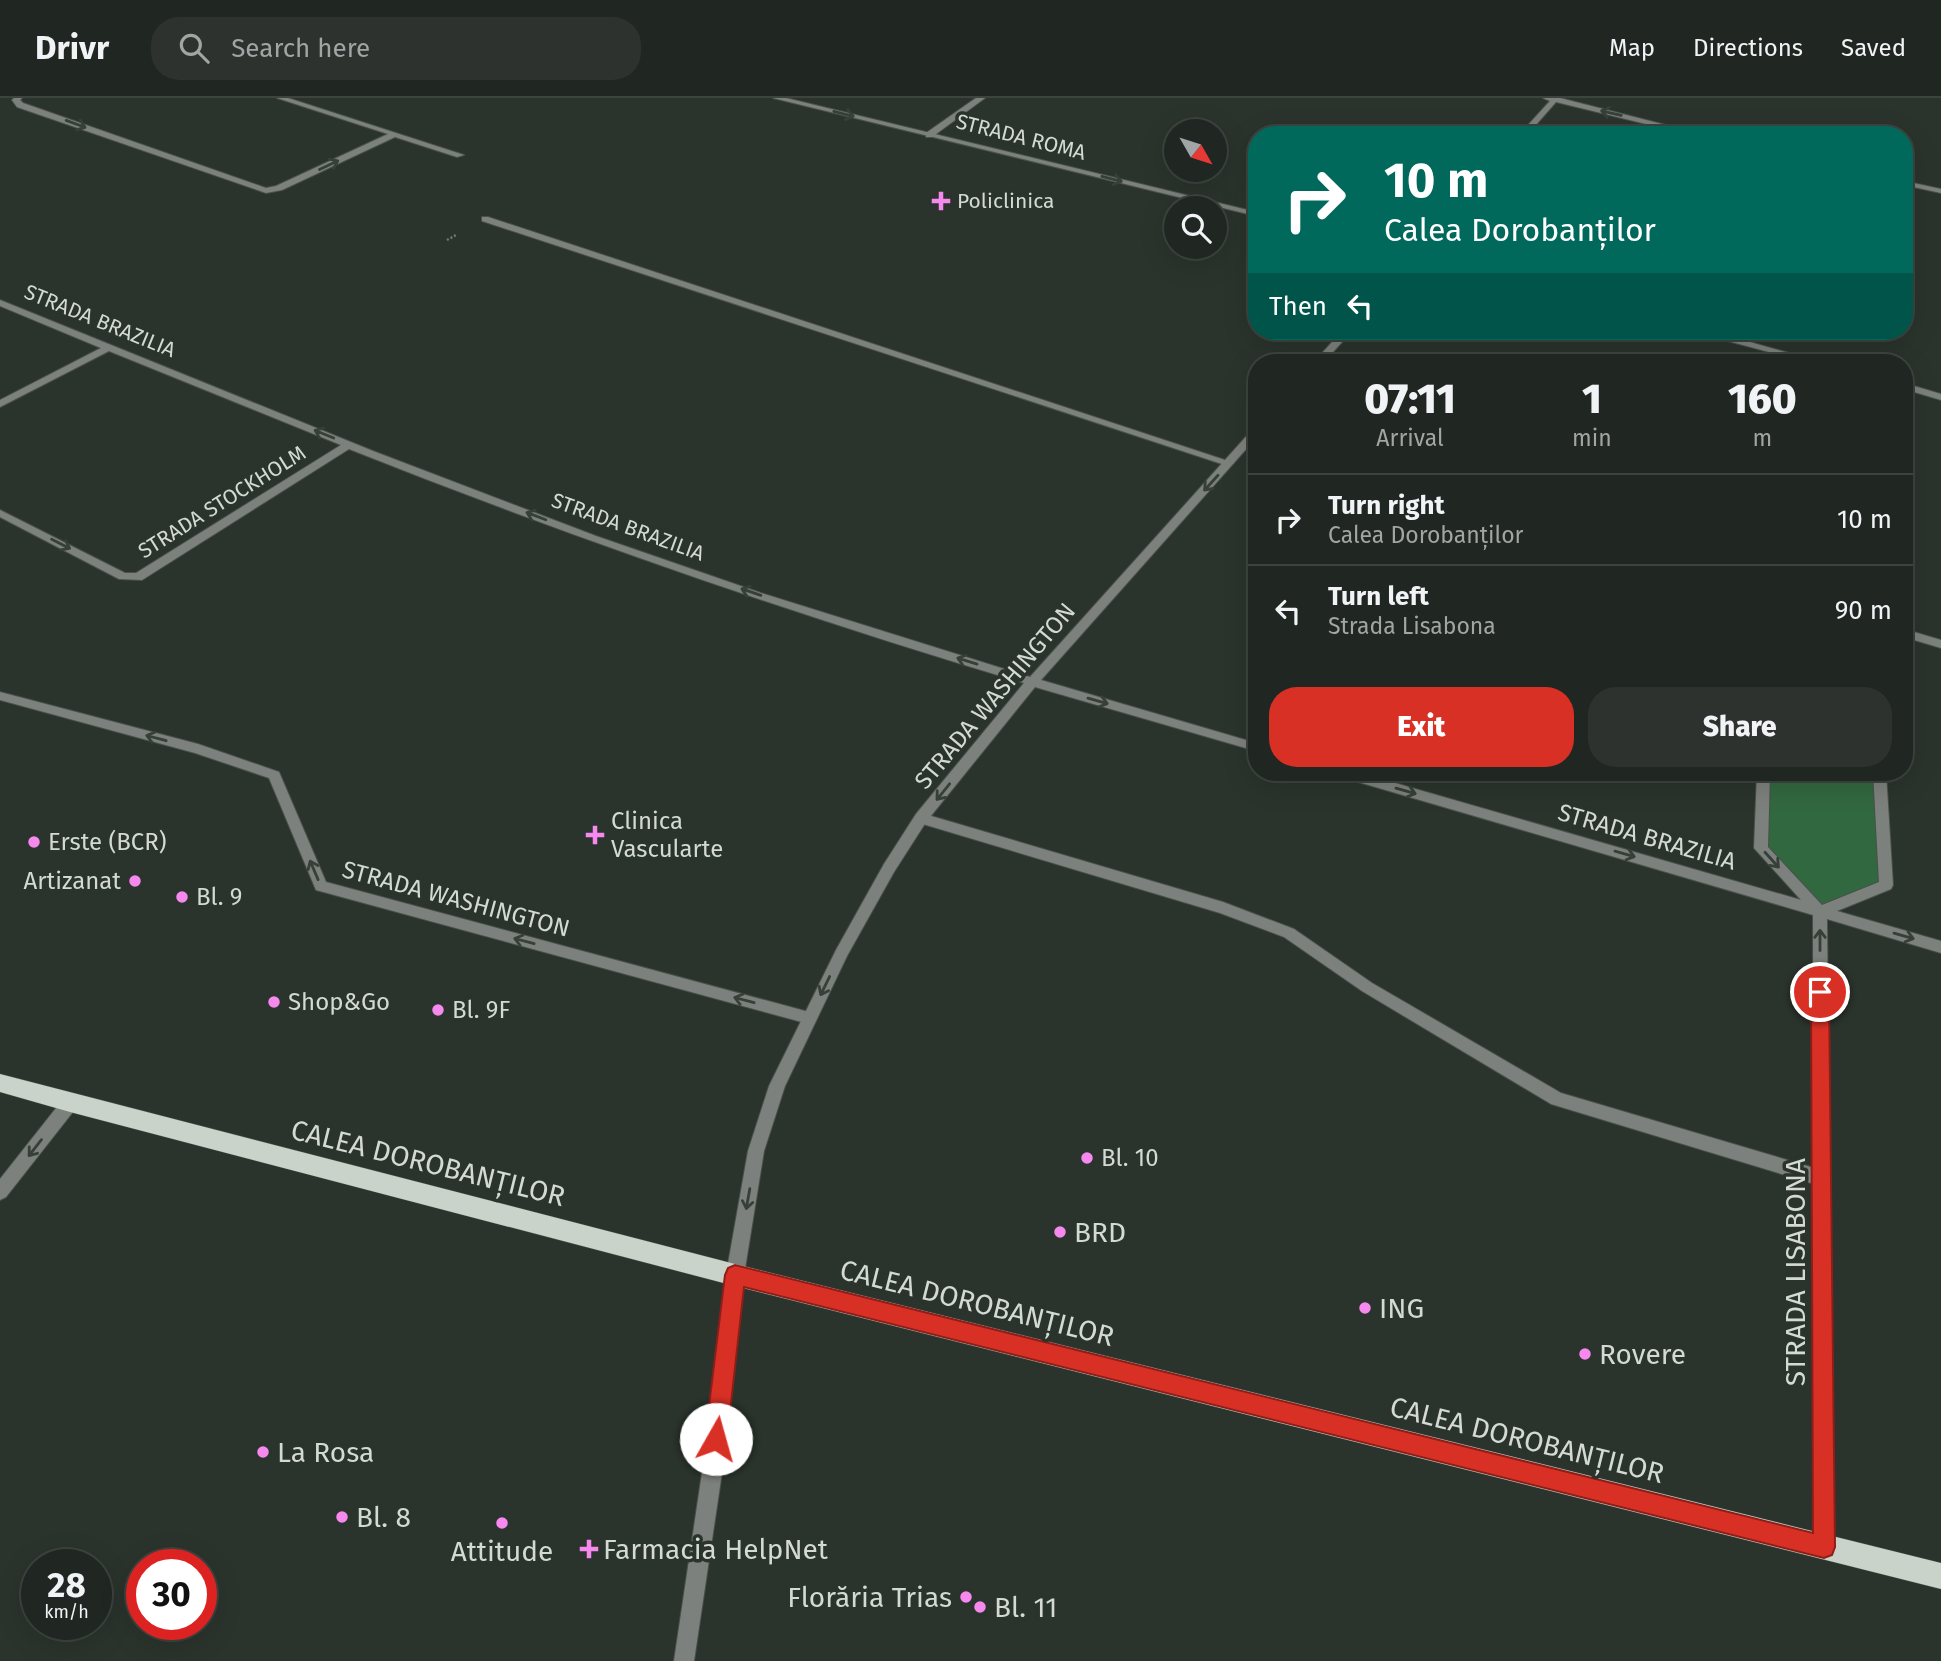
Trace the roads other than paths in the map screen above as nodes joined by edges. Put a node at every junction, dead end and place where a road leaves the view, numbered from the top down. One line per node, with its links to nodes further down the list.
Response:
1 (18, 98): 8 (street, one-way to 8)
2 (281, 98): 8 (street)
3 (777, 98): 9 (street, STRADA ROMA, one-way to 9)
4 (981, 98): 9 (street)
5 (1552, 99): 6 (street); 7 (street, one-way to 5)
6 (1530, 126)
7 (1664, 126)
8 (395, 134): 10 (street)
9 (929, 135): 13 (street, STRADA ROMA, one-way to 13)
10 (460, 155)
11 (1913, 185): 12 (street)
12 (1941, 191)
13 (1248, 212)
14 (485, 219): 26 (street)
15 (0, 303): 18 (street, STRADA BRAZILIA)
16 (1340, 340): 19 (street)
17 (1735, 340): 20 (street)
18 (109, 348): 23 (street); 25 (street, STRADA BRAZILIA, one-way to 18)
19 (1326, 354)
20 (1787, 354)
21 (1913, 389): 22 (street)
22 (1941, 397)
23 (0, 404)
24 (1248, 441): 26 (street, STRADA WASHINGTON)
25 (350, 444): 27 (street, STRADA STOCKHOLM, one-way to 25); 30 (street, STRADA BRAZILIA, one-way to 25)
26 (1229, 463): 30 (street, STRADA WASHINGTON, one-way to 30)
27 (0, 513)
28 (1913, 636): 29 (street)
29 (1941, 644)
30 (1032, 682): 32 (street, STRADA BRAZILIA, one-way to 32); 36 (street, STRADA WASHINGTON, one-way to 36)
31 (0, 696): 39 (street, STRADA WASHINGTON, one-way to 31)
32 (1248, 745)
33 (1371, 781): 37 (street, STRADA BRAZILIA, one-way to 37)
34 (1764, 781): 37 (street, one-way to 37)
35 (1880, 781): 37 (street)
36 (921, 818): 39 (street, STRADA WASHINGTON, one-way to 39); 42 (street)
37 (1820, 912): 38 (street, STRADA BRAZILIA, one-way to 38); 42 (street, STRADA LISABONA, one-way to 37)
38 (1941, 947)
39 (810, 1018): 44 (street, STRADA WASHINGTON, one-way to 44)
40 (0, 1083): 41 (main road, CALEA DOROBANȚILOR)
41 (70, 1104): 43 (street, one-way to 43); 44 (main road, CALEA DOROBANȚILOR)
42 (1821, 1178): 45 (street, STRADA LISABONA)
43 (0, 1192)
44 (735, 1275): 45 (main road, CALEA DOROBANȚILOR); 47 (street, STRADA WASHINGTON)
45 (1824, 1547): 46 (main road, CALEA DOROBANȚILOR)
46 (1941, 1576)
47 (684, 1661)

